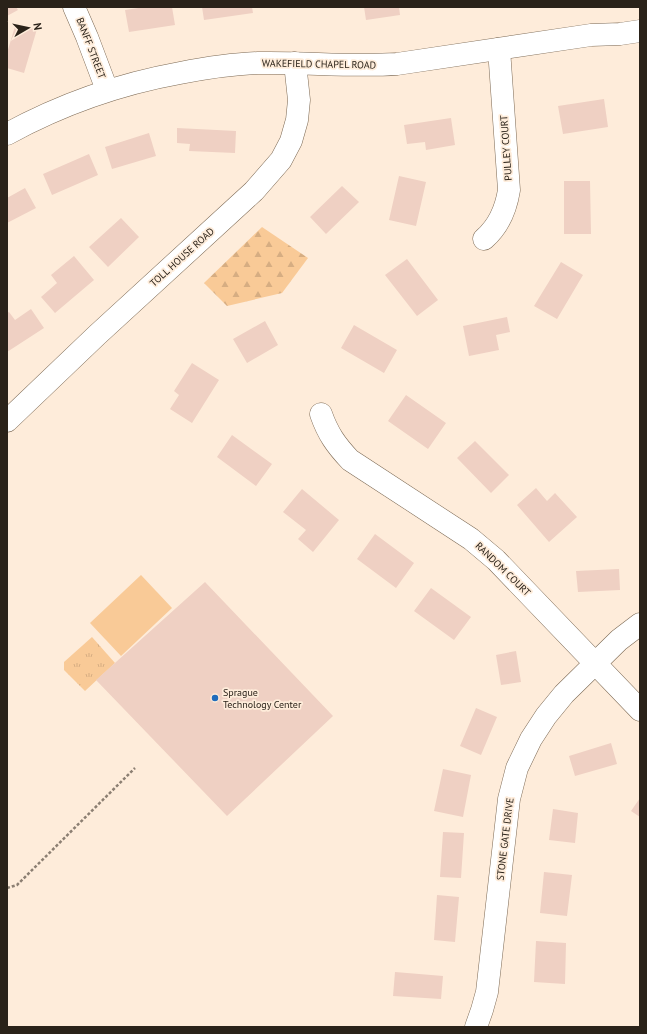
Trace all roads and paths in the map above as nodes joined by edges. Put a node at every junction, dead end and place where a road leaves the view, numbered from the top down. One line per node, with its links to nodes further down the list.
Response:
1 (74, 7): 5 (street, BANFF STREET)
2 (640, 31): 3 (street, WAKEFIELD CHAPEL ROAD)
3 (499, 49): 4 (street, WAKEFIELD CHAPEL ROAD); 7 (street, PULLEY COURT)
4 (295, 63): 5 (street, WAKEFIELD CHAPEL ROAD); 9 (street, TOLL HOUSE ROAD)
5 (107, 90): 6 (street, WAKEFIELD CHAPEL ROAD)
6 (7, 134)
7 (484, 240)
8 (321, 414): 11 (street, RANDOM COURT)
9 (7, 421)
10 (640, 624): 11 (street, STONE GATE DRIVE)
11 (595, 663): 12 (street, RANDOM COURT); 15 (street, STONE GATE DRIVE)
12 (640, 710)
13 (135, 768): 14 (path)
14 (7, 888)
15 (476, 1027)

